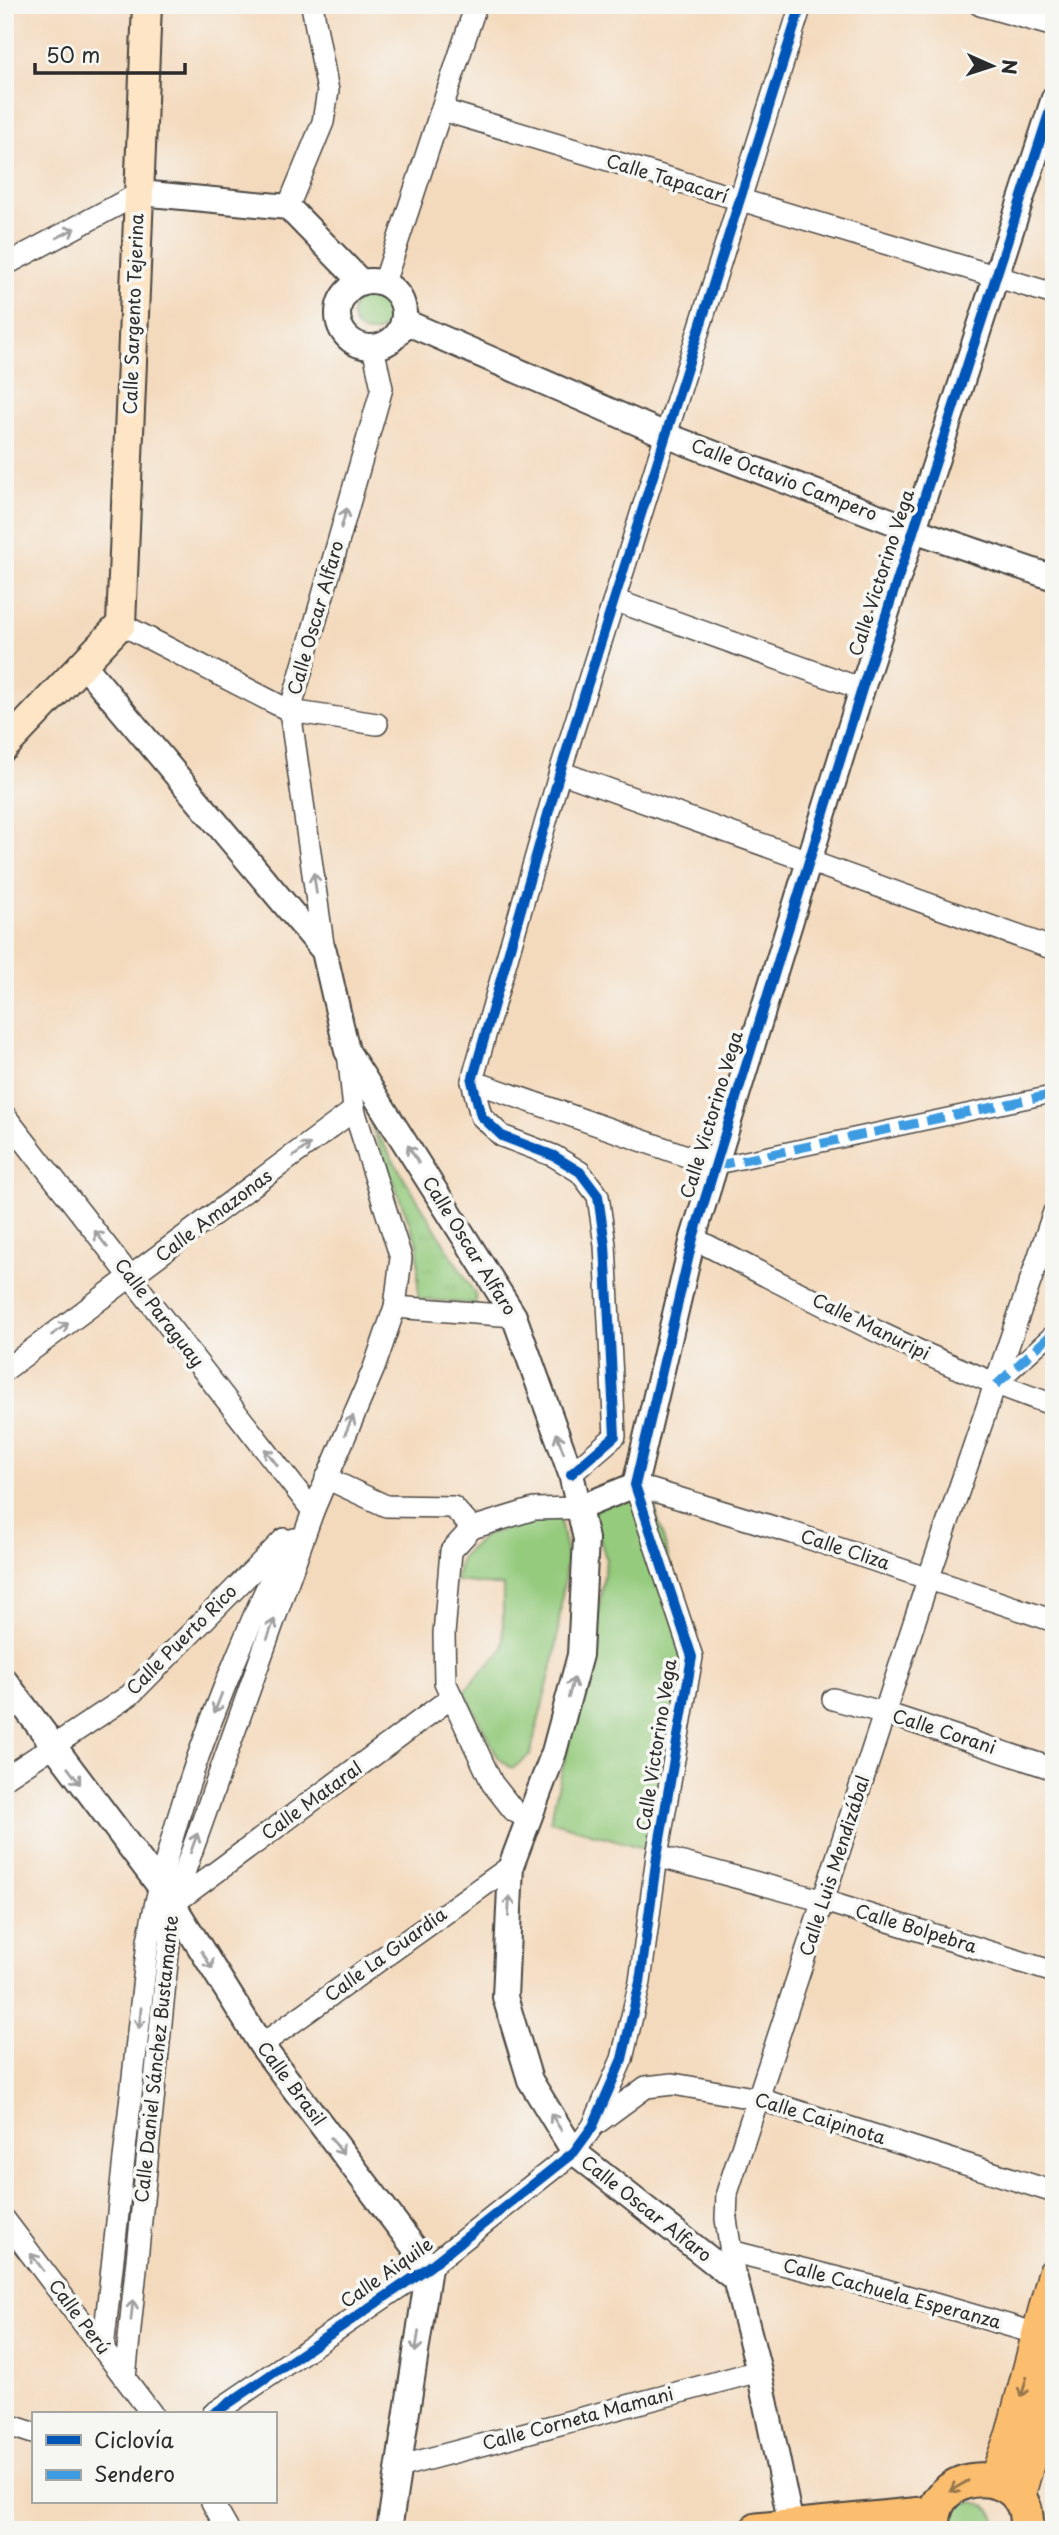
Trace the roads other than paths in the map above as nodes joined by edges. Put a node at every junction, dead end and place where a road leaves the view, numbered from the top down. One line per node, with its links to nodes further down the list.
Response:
1 (147, 5): 9 (main road, Calle Sargento Tejerina)
2 (312, 5): 11 (street)
3 (476, 5): 8 (street)
4 (801, 5): 10 (street)
5 (980, 5): 6 (street)
6 (1054, 26)
7 (1054, 98): 13 (street, Calle Victorino Vega)
8 (442, 110): 10 (street, Calle Tapacarí); 14 (street)
9 (139, 193): 11 (street); 12 (street, one-way to 9); 22 (main road, Calle Sargento Tejerina)
10 (740, 202): 13 (street, Calle Tapacarí); 18 (street)
11 (288, 207): 14 (street)
12 (5, 265)
13 (996, 277): 15 (street, Calle Tapacarí); 19 (street, Calle Victorino Vega)
14 (372, 283): 16 (street); 17 (street)
15 (1054, 294)
16 (403, 321): 17 (street); 18 (street, Calle Octavio Campero)
17 (373, 347): 25 (street, Calle Oscar Alfaro, one-way to 17)
18 (668, 436): 19 (street, Calle Octavio Campero); 21 (street)
19 (914, 530): 20 (street, Calle Octavio Campero); 24 (street, Calle Victorino Vega)
20 (1054, 578)
21 (614, 600): 24 (street); 28 (street)
22 (121, 624): 23 (main road); 25 (street)
23 (83, 664): 27 (main road); 31 (street)
24 (862, 689): 29 (street, Calle Victorino Vega)
25 (290, 710): 26 (street); 31 (street, Calle Oscar Alfaro, one-way to 25)
26 (377, 724)
27 (5, 746)
28 (559, 772): 29 (street); 33 (street)
29 (808, 860): 30 (street); 37 (street, Calle Victorino Vega)
30 (1054, 949)
31 (324, 951): 32 (street, Calle Oscar Alfaro)
32 (347, 1051): 35 (street, Calle Daniel Sánchez Bustamante); 42 (street, Calle Oscar Alfaro, one-way to 32)
33 (472, 1082): 37 (street); 47 (street)
34 (1054, 1094): 37 (street)
35 (354, 1110): 40 (street, Calle Amazonas, one-way to 35); 41 (street, Calle Daniel Sánchez Bustamante)
36 (5, 1116): 40 (street, Calle Paraguay, one-way to 36)
37 (715, 1166): 39 (street, Calle Victorino Vega)
38 (1054, 1212): 45 (street, Calle Luis Mendizábal)
39 (693, 1238): 45 (street, Calle Manuripi); 49 (street, Calle Victorino Vega)
40 (132, 1278): 44 (street, Calle Amazonas, one-way to 40); 51 (street, Calle Paraguay, one-way to 40)
41 (395, 1307): 42 (street); 48 (street, Calle Daniel Sánchez Bustamante, one-way to 41)
42 (514, 1315): 47 (street, Calle Oscar Alfaro, one-way to 42)
43 (1054, 1332): 45 (street)
44 (5, 1370)
45 (996, 1385): 46 (street, Calle Manuripi); 53 (street, Calle Luis Mendizábal)
46 (1054, 1405)
47 (571, 1474): 50 (street, Calle Oscar Alfaro)
48 (326, 1478): 51 (street, Calle Daniel Sánchez Bustamante); 52 (street)
49 (635, 1485): 50 (street); 53 (street, Calle Cliza); 63 (street, Calle Victorino Vega)
50 (579, 1508): 52 (street); 62 (street, Calle Oscar Alfaro, one-way to 50)
51 (313, 1511): 59 (street, Calle Puerto Rico); 65 (street, Calle Daniel Sánchez Bustamante)
52 (472, 1528): 56 (street)
53 (929, 1577): 54 (street, Calle Cliza); 58 (street, Calle Luis Mendizábal)
54 (1054, 1621)
55 (5, 1681): 59 (street, Calle Brasil)
56 (452, 1698): 62 (street); 65 (street, Calle Mataral)
57 (833, 1699): 58 (street, Calle Corani)
58 (885, 1713): 60 (street, Calle Corani); 66 (street, Calle Luis Mendizábal)
59 (51, 1745): 61 (street, Calle Puerto Rico); 65 (street, Calle Brasil, one-way to 65)
60 (1054, 1769)
61 (5, 1778)
62 (529, 1819): 64 (street, Calle Oscar Alfaro)
63 (657, 1856): 66 (street, Calle Bolpebra); 70 (street, Calle Victorino Vega)
64 (511, 1866): 68 (street, Calle La Guardia); 71 (street, Calle Oscar Alfaro, one-way to 64)
65 (165, 1895): 68 (street, Calle Brasil, one-way to 68); 79 (street, Calle Daniel Sánchez Bustamante, one-way to 79); 82 (street, Calle Daniel Sánchez Bustamante, one-way to 65)
66 (824, 1901): 67 (street, Calle Bolpebra); 69 (street, Calle Luis Mendizábal)
67 (1054, 1972)
68 (261, 2045): 75 (street, Calle Brasil, one-way to 75)
69 (759, 2099): 70 (street, Calle Caipinota); 72 (street, Calle Caipinota); 74 (street, Calle Luis Mendizábal)
70 (593, 2126): 71 (street, Calle Victorino Vega)
71 (574, 2151): 75 (street, Calle Aiquile); 77 (street, Calle Oscar Alfaro)
72 (1054, 2192)
73 (5, 2220): 79 (street, Calle Perú, one-way to 73)
74 (730, 2251): 77 (street, Calle Luis Mendizábal); 78 (street, Calle Cachuela Esperanza)
75 (429, 2267): 84 (street, Calle Aiquile); 87 (street, one-way to 87)
76 (1054, 2274): 78 (main road)
77 (735, 2279): 80 (street, Calle Luis Mendizábal)
78 (1046, 2334): 88 (main road, one-way to 88)
79 (103, 2349): 82 (street, Calle Perú)
80 (759, 2371): 87 (street, Calle Corneta Mamani); 92 (street, Calle Luis Mendizábal)
81 (1054, 2373): 88 (main road)
82 (125, 2378): 83 (street, Calle Perú)
83 (150, 2412)
84 (216, 2412)
85 (5, 2424): 86 (street)
86 (32, 2433)
87 (398, 2466): 94 (street)
88 (1015, 2502): 90 (highway); 91 (highway, one-way to 91)
89 (213, 2504): 93 (street)
90 (1054, 2505)
91 (934, 2522): 92 (highway)
92 (792, 2528): 95 (highway)
93 (228, 2530)
94 (389, 2530)
95 (757, 2530)

